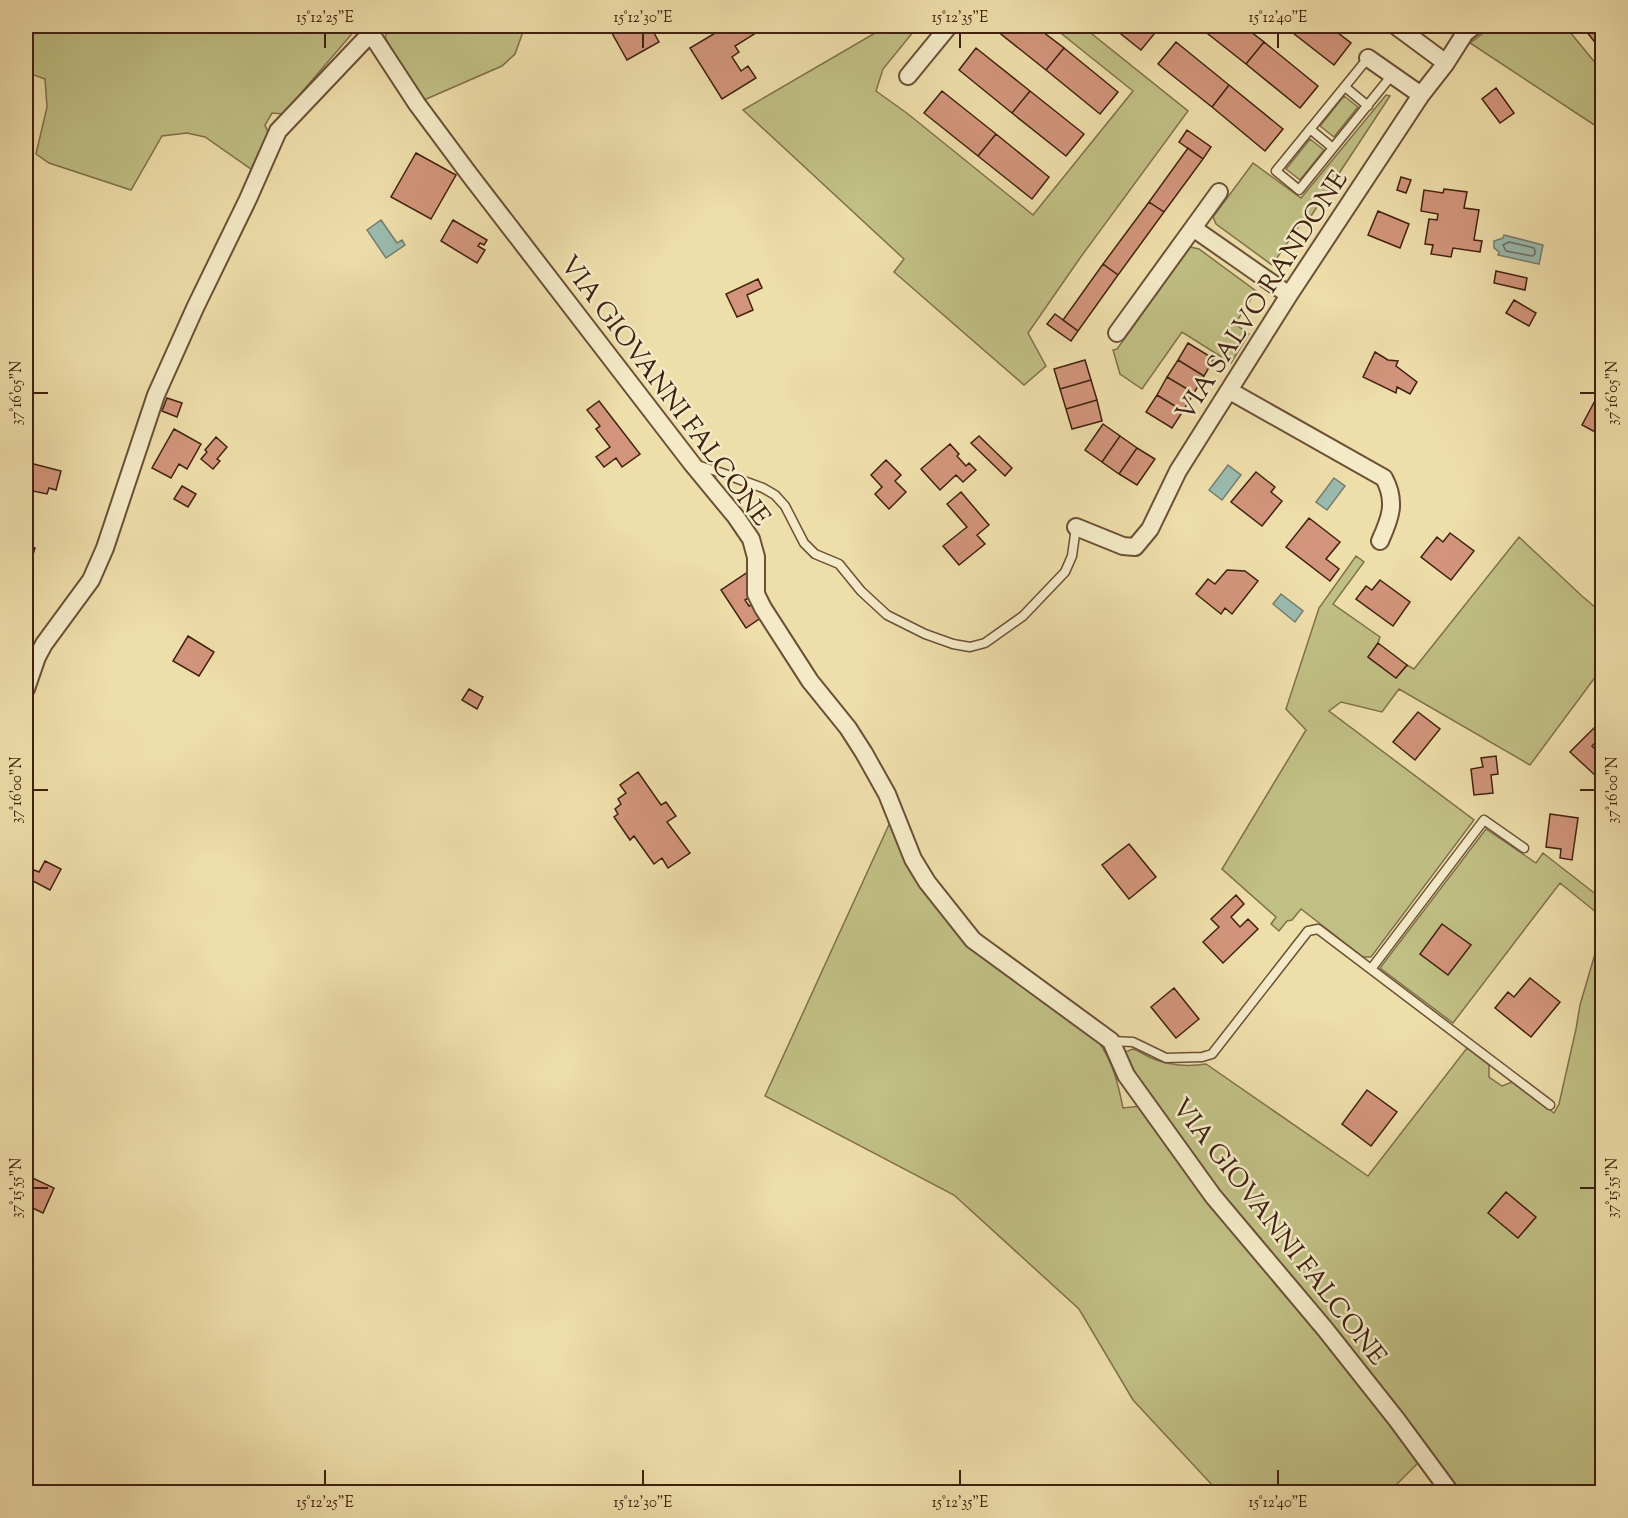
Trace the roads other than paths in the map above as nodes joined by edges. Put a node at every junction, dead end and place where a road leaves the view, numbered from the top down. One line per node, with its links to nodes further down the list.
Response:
1 (949, 26): 8 (street)
2 (1396, 26): 6 (street)
3 (1474, 26): 6 (street, VIA SALVO RANDONE)
4 (369, 29): 19 (street, VIA GIOVANNI FALCONE); 22 (street)
5 (1368, 58): 7 (street); 9 (lane)
6 (1446, 63): 10 (street, VIA SALVO RANDONE)
7 (1392, 75): 10 (street); 11 (lane)
8 (908, 76)
9 (1345, 87): 11 (lane); 12 (lane)
10 (1420, 95): 16 (street, VIA SALVO RANDONE)
11 (1368, 106): 13 (lane)
12 (1310, 129): 13 (lane); 13 (lane)
13 (1333, 148)
14 (1219, 192): 15 (street)
15 (1193, 228): 16 (street); 17 (street)
16 (1288, 296): 18 (street, VIA SALVO RANDONE)
17 (1117, 333)
18 (1230, 391): 20 (street, VIA SALVO RANDONE); 21 (street)
19 (693, 465): 20 (lane); 25 (street, VIA GIOVANNI FALCONE)
20 (1076, 527)
21 (1380, 542)
22 (26, 688)
23 (1524, 848): 24 (lane)
24 (1371, 969): 25 (lane); 26 (lane)
25 (1111, 1041): 27 (street, VIA GIOVANNI FALCONE)
26 (1550, 1105)
27 (1450, 1492)

